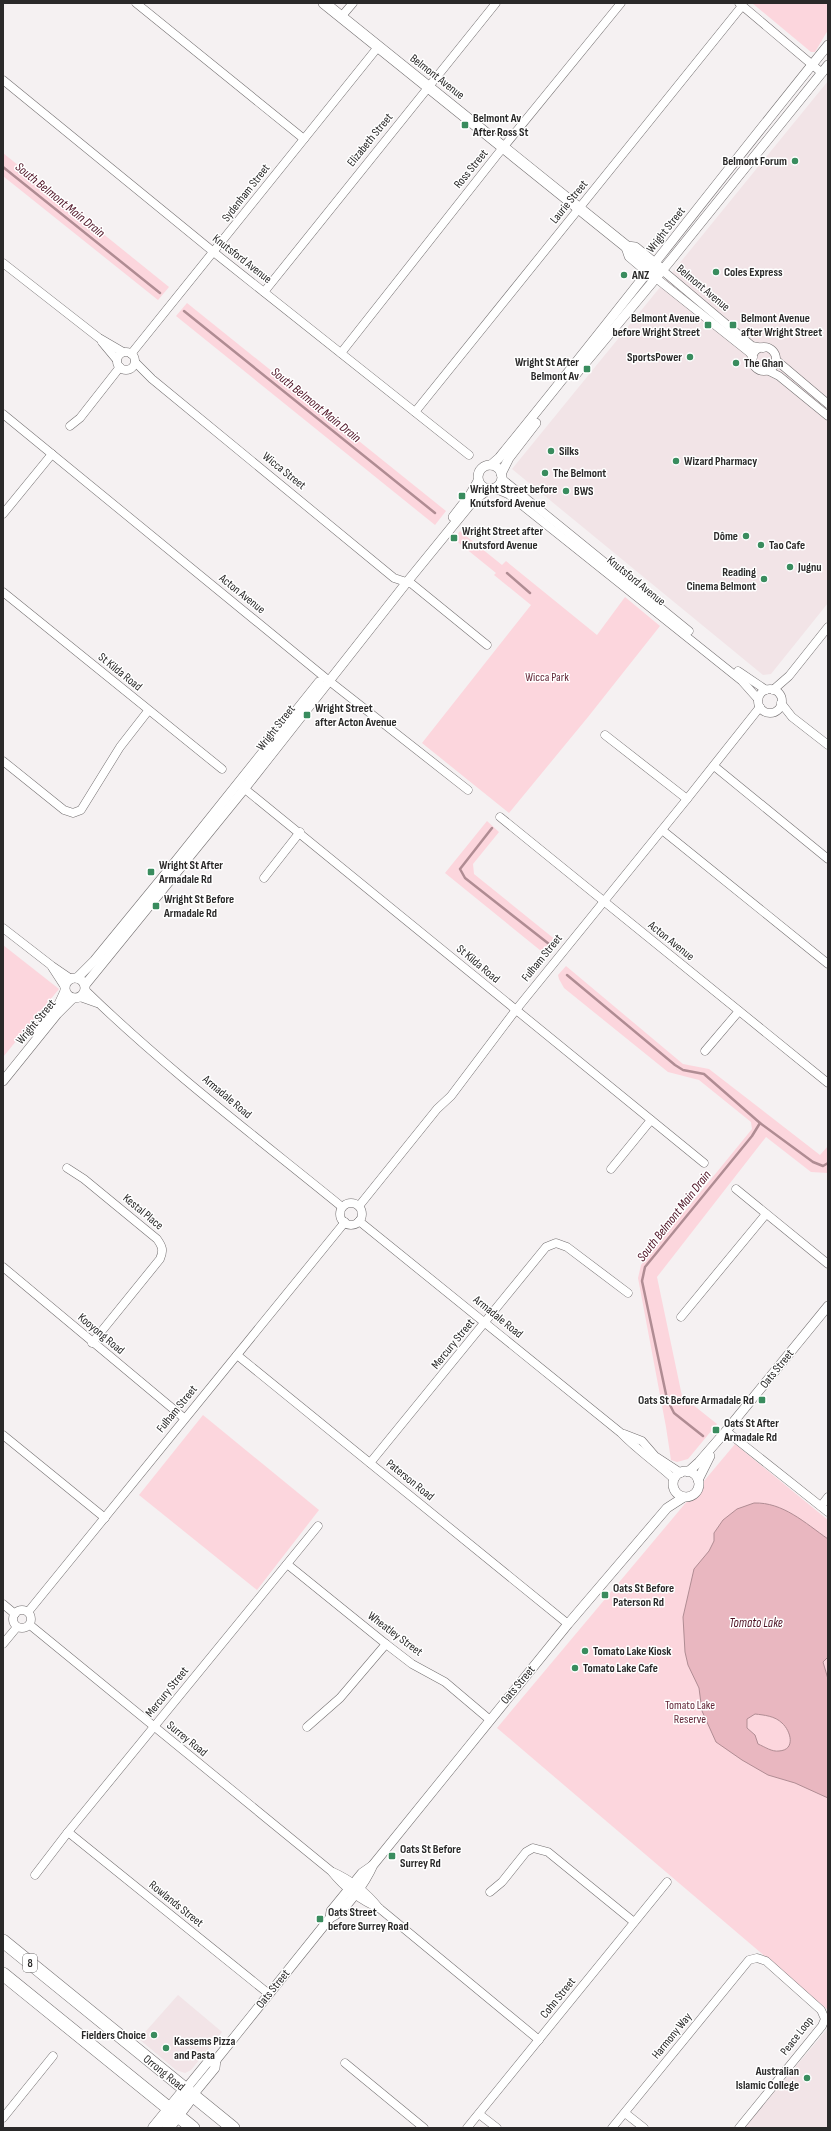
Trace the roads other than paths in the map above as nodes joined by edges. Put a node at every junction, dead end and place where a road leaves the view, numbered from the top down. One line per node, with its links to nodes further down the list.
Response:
1 (136, 3): 14 (street)
2 (324, 3): 7 (main road, Belmont Avenue)
3 (353, 3): 7 (street)
4 (496, 3): 13 (street, Elizabeth Street)
5 (621, 3): 15 (street, Ross Street)
6 (740, 4): 10 (street); 16 (street, Laurie Street)
7 (341, 17): 9 (main road, Belmont Avenue)
8 (828, 45): 10 (street, Wright Street)
9 (378, 47): 13 (main road, Belmont Avenue); 14 (street, Sydenham Street)
10 (812, 65): 11 (street); 19 (street, Wright Street)
11 (825, 69): 19 (street, Wright Street)
12 (3, 80): 17 (street, Knutsford Avenue)
13 (428, 86): 15 (main road, Belmont Avenue); 20 (street, Elizabeth Street)
14 (304, 139): 17 (street, Sydenham Street)
15 (505, 147): 16 (main road, Belmont Avenue); 23 (street, Ross Street)
16 (580, 208): 19 (main road, Belmont Avenue); 31 (street, Laurie Street)
17 (214, 252): 20 (street, Knutsford Avenue); 24 (street, Sydenham Street)
18 (3, 263): 21 (street)
19 (655, 271): 22 (street, Belmont Avenue); 25 (street, Belmont Avenue); 37 (street, Wright Street); 38 (street, Wright Street)
20 (264, 292): 23 (street, Knutsford Avenue)
21 (99, 338): 24 (street); 27 (street)
22 (763, 348): 25 (street); 26 (street, Belmont Avenue)
23 (341, 352): 31 (street, Knutsford Avenue)
24 (127, 353): 27 (street, Sydenham Street); 28 (street, Wicca Street)
25 (753, 357): 29 (street, Belmont Avenue)
26 (776, 360): 29 (street); 30 (street, Belmont Avenue)
27 (118, 364): 28 (street); 34 (street)
28 (133, 364): 42 (street, Wicca Street)
29 (767, 370): 33 (street, Belmont Avenue)
30 (828, 404)
31 (415, 412): 36 (street, Knutsford Avenue)
32 (3, 414): 35 (street, Acton Avenue)
33 (828, 416)
34 (70, 426)
35 (52, 454): 41 (street); 47 (street, Acton Avenue)
36 (469, 455)
37 (491, 465): 38 (street); 39 (street, Wright Street)
38 (502, 477): 40 (street, Wright Street); 48 (street, Knutsford Avenue)
39 (478, 481): 40 (street); 42 (street, Wright Street)
40 (492, 489): 42 (street, Wright Street); 49 (street, Knutsford Avenue)
41 (3, 514)
42 (404, 582): 45 (street, Wicca Street); 47 (street, Wright Street)
43 (3, 592): 52 (street, St Kilda Road)
44 (828, 627): 46 (street)
45 (487, 645)
46 (789, 676): 48 (street); 50 (street)
47 (326, 678): 60 (street, Wright Street); 61 (street, Acton Avenue)
48 (770, 690): 49 (street); 50 (street)
49 (758, 699): 51 (street)
50 (781, 700): 53 (street); 54 (street)
51 (762, 710): 53 (street); 58 (street, Fulham Street)
52 (148, 711): 57 (street); 59 (street, St Kilda Road)
53 (776, 711): 54 (street)
54 (792, 717): 56 (street)
55 (605, 734): 62 (street)
56 (828, 745)
57 (3, 761)
58 (714, 766): 62 (street, Fulham Street); 66 (street)
59 (222, 769)
60 (241, 786): 65 (street, St Kilda Road); 72 (street, Wright Street); 74 (street, Wright Street)
61 (468, 790)
62 (687, 799): 64 (street, Fulham Street)
63 (500, 817): 68 (street, Acton Avenue)
64 (662, 830): 68 (street, Fulham Street); 70 (street)
65 (300, 832): 67 (street); 75 (street, St Kilda Road)
66 (828, 859)
67 (264, 878)
68 (604, 901): 75 (street, Fulham Street); 76 (street, Acton Avenue)
69 (3, 928): 71 (street)
70 (828, 964)
71 (52, 966): 72 (street); 73 (street)
72 (74, 978): 73 (street, Wright Street); 74 (street)
73 (65, 989): 74 (street); 78 (street, Wright Street)
74 (81, 993): 79 (street, Wright Street); 87 (street, Armadale Road)
75 (515, 1010): 81 (street, St Kilda Road); 86 (street, Fulham Street)
76 (738, 1011): 77 (street); 80 (street, Acton Avenue)
77 (705, 1051)
78 (3, 1072)
79 (3, 1081)
80 (828, 1083)
81 (651, 1120): 82 (street, St Kilda Road); 84 (street)
82 (704, 1163)
83 (67, 1168): 97 (street, Kestal Place)
84 (611, 1169)
85 (736, 1189): 88 (street)
86 (359, 1206): 87 (street); 89 (street)
87 (342, 1208): 90 (street)
88 (766, 1214): 91 (street); 95 (street)
89 (359, 1221): 90 (street); 96 (street, Armadale Road)
90 (345, 1222): 98 (street, Fulham Street)
91 (828, 1264)
92 (3, 1268): 97 (street, Kooyong Road)
93 (628, 1293): 96 (street, Mercury Street)
94 (828, 1306): 101 (street, Oats Street)
95 (681, 1317)
96 (486, 1322): 100 (street, Armadale Road); 103 (street, Mercury Street)
97 (92, 1343): 99 (street, Kooyong Road)
98 (237, 1355): 99 (street, Fulham Street); 103 (street, Paterson Road)
99 (184, 1418): 112 (street, Fulham Street)
100 (621, 1432): 104 (street, Armadale Road); 106 (street, Armadale Road)
101 (726, 1432): 104 (street, Oats Street); 105 (street, Oats Street); 109 (street)
102 (3, 1435): 112 (street)
103 (370, 1463): 118 (street, Paterson Road)
104 (684, 1472): 105 (street); 106 (street)
105 (698, 1480): 107 (street)
106 (674, 1484): 107 (street); 110 (street, Oats Street)
107 (684, 1497): 110 (street, Oats Street)
108 (828, 1497): 109 (street)
109 (821, 1506): 111 (street)
110 (667, 1508): 118 (street, Oats Street)
111 (828, 1512)
112 (105, 1518): 116 (street, Fulham Street)
113 (318, 1526): 114 (street, Mercury Street)
114 (287, 1564): 122 (street, Wheatley Street); 125 (street, Mercury Street)
115 (3, 1604): 117 (street)
116 (28, 1612): 117 (street); 119 (street)
117 (15, 1614): 120 (street)
118 (568, 1624): 123 (street, Oats Street)
119 (30, 1625): 120 (street); 125 (street, Surrey Road)
120 (17, 1627): 121 (street)
121 (3, 1644)
122 (386, 1644): 123 (street, Wheatley Street); 124 (street)
123 (490, 1720): 129 (street, Oats Street)
124 (307, 1726)
125 (154, 1727): 126 (street, Mercury Street); 129 (street, Surrey Road)
126 (68, 1832): 127 (street, Mercury Street); 135 (street, Rowlands Street)
127 (35, 1875)
128 (667, 1882): 131 (street, Cohn Street)
129 (354, 1889): 135 (street, Oats Street); 136 (street, Surrey Road)
130 (490, 1892): 131 (street)
131 (634, 1922): 136 (street, Cohn Street)
132 (3, 1941): 139 (highway, Orrong Road / 8)
133 (749, 1960): 141 (street, Harmony Way); 153 (street, Peace Loop)
134 (3, 1974): 140 (highway, Orrong Road / 8)
135 (269, 1994): 139 (street, Oats Street)
136 (539, 2040): 142 (street, Cohn Street)
137 (53, 2056): 143 (street)
138 (345, 2062): 148 (street)
139 (188, 2093): 140 (main road, Oats Street); 147 (highway, Orrong Road / 8)
140 (174, 2112): 144 (main road, Oats Street); 145 (main road, Oats Street); 146 (highway, Orrong Road / 8)
141 (625, 2113): 151 (street, Harmony Way); 152 (street)
142 (479, 2114): 149 (street, Cohn Street); 150 (street)
143 (3, 2118)
144 (154, 2128)
145 (168, 2128)
146 (193, 2128)
147 (233, 2128)
148 (424, 2128)
149 (467, 2128)
150 (497, 2128)
151 (612, 2128)
152 (644, 2128)
153 (739, 2128)

